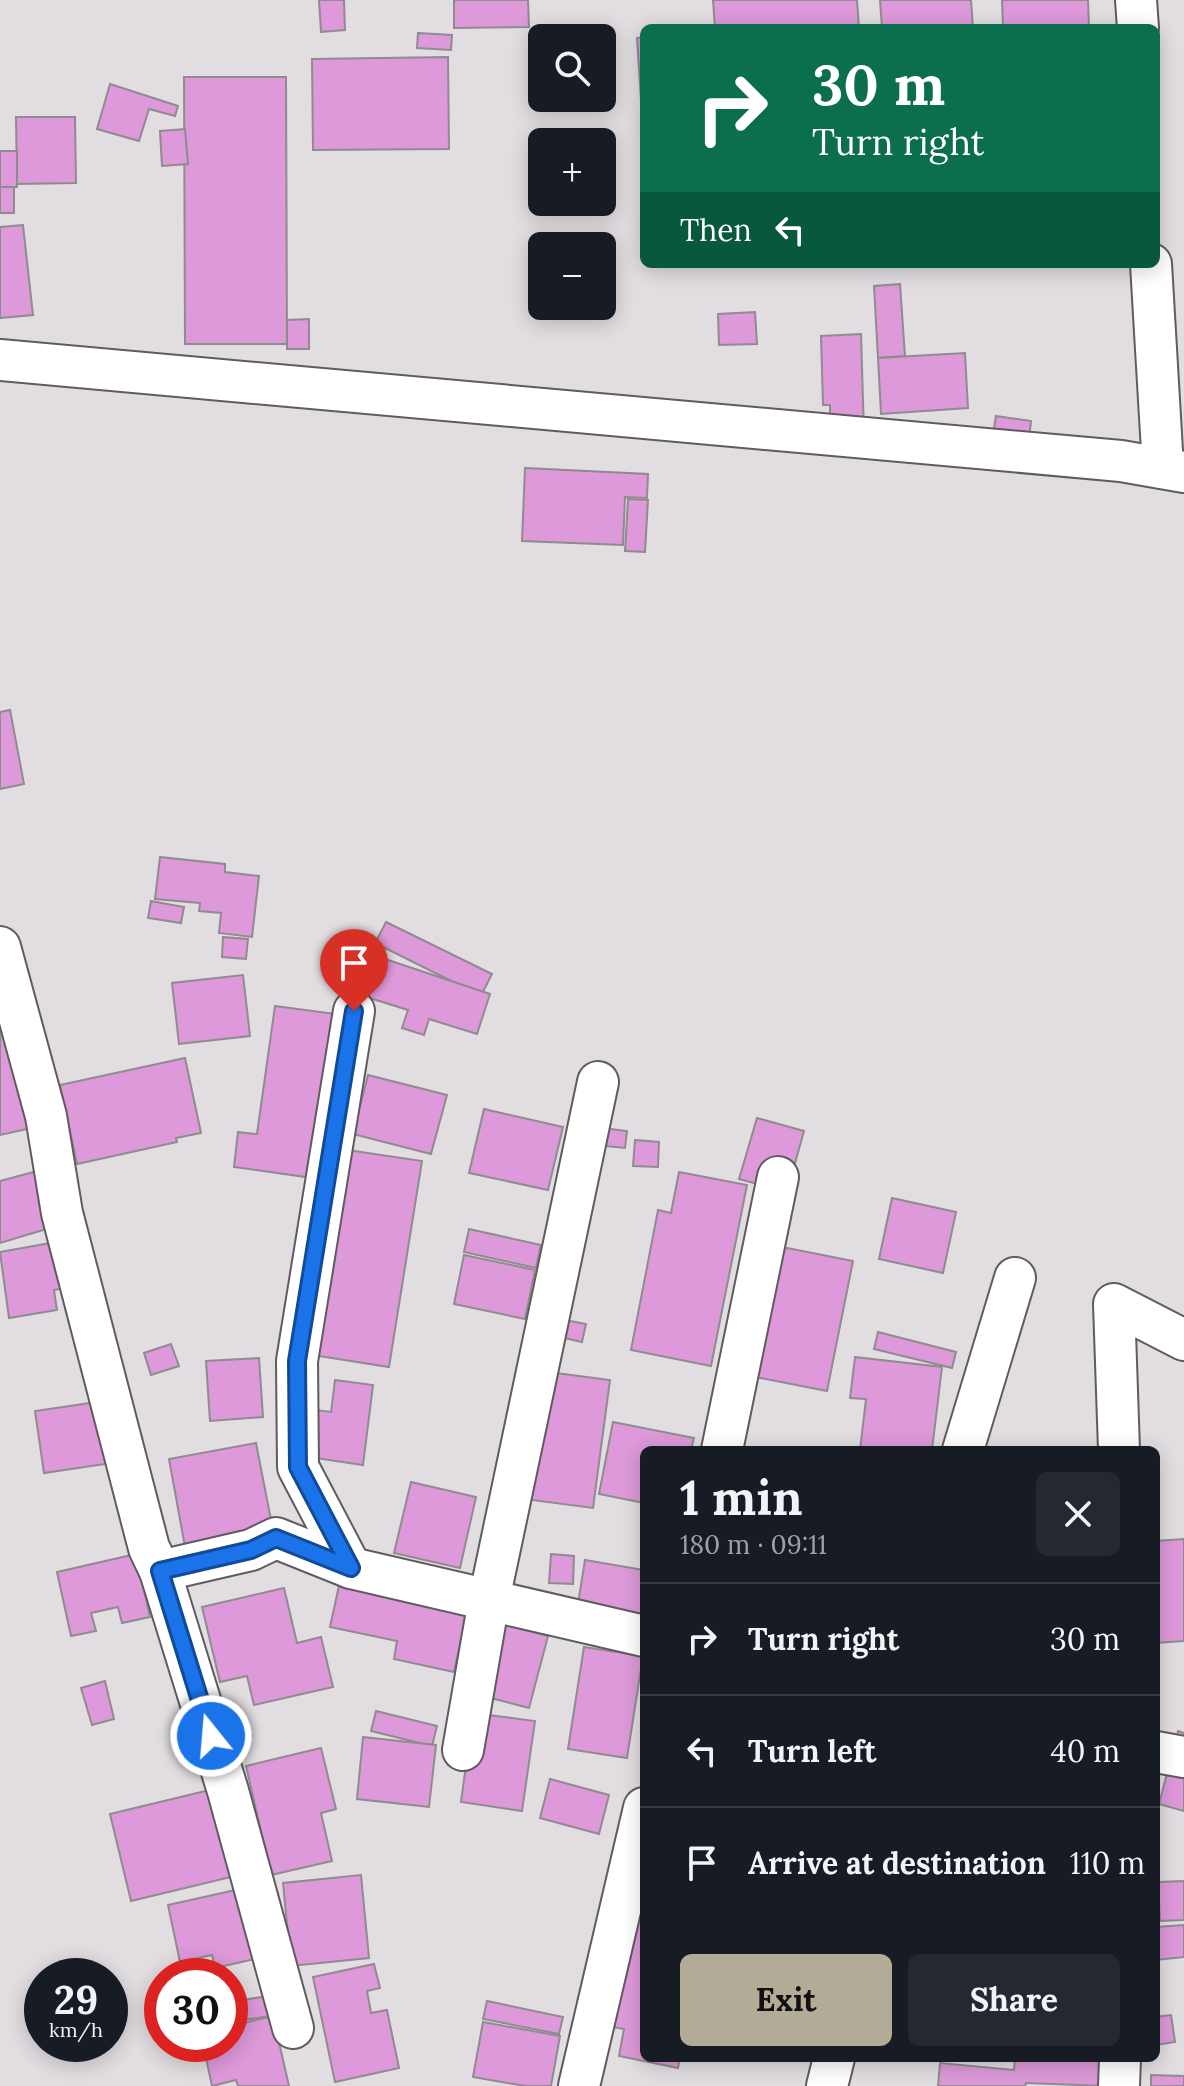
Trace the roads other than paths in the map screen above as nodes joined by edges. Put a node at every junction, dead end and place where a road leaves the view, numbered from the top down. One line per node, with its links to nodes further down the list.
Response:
1 (1136, 0): 2 (street)
2 (1138, 24)
3 (1151, 268): 5 (street)
4 (0, 360): 5 (street)
5 (1174, 470)
6 (0, 947): 16 (street)
7 (354, 1011): 15 (street)
8 (598, 1082): 17 (street)
9 (778, 1177): 12 (street)
10 (1015, 1278): 13 (street)
11 (1184, 1340): 14 (street)
12 (723, 1446)
13 (964, 1446)
14 (1119, 1446)
15 (351, 1568): 16 (street); 17 (street)
16 (160, 1571): 23 (street)
17 (489, 1600): 18 (street); 19 (street)
18 (640, 1635)
19 (463, 1750)
20 (1160, 1753): 21 (street)
21 (1184, 1757)
22 (640, 1825): 26 (street)
23 (293, 2028)
24 (833, 2062): 27 (street)
25 (1120, 2062): 28 (street)
26 (579, 2086)
27 (827, 2086)
28 (1119, 2086)

